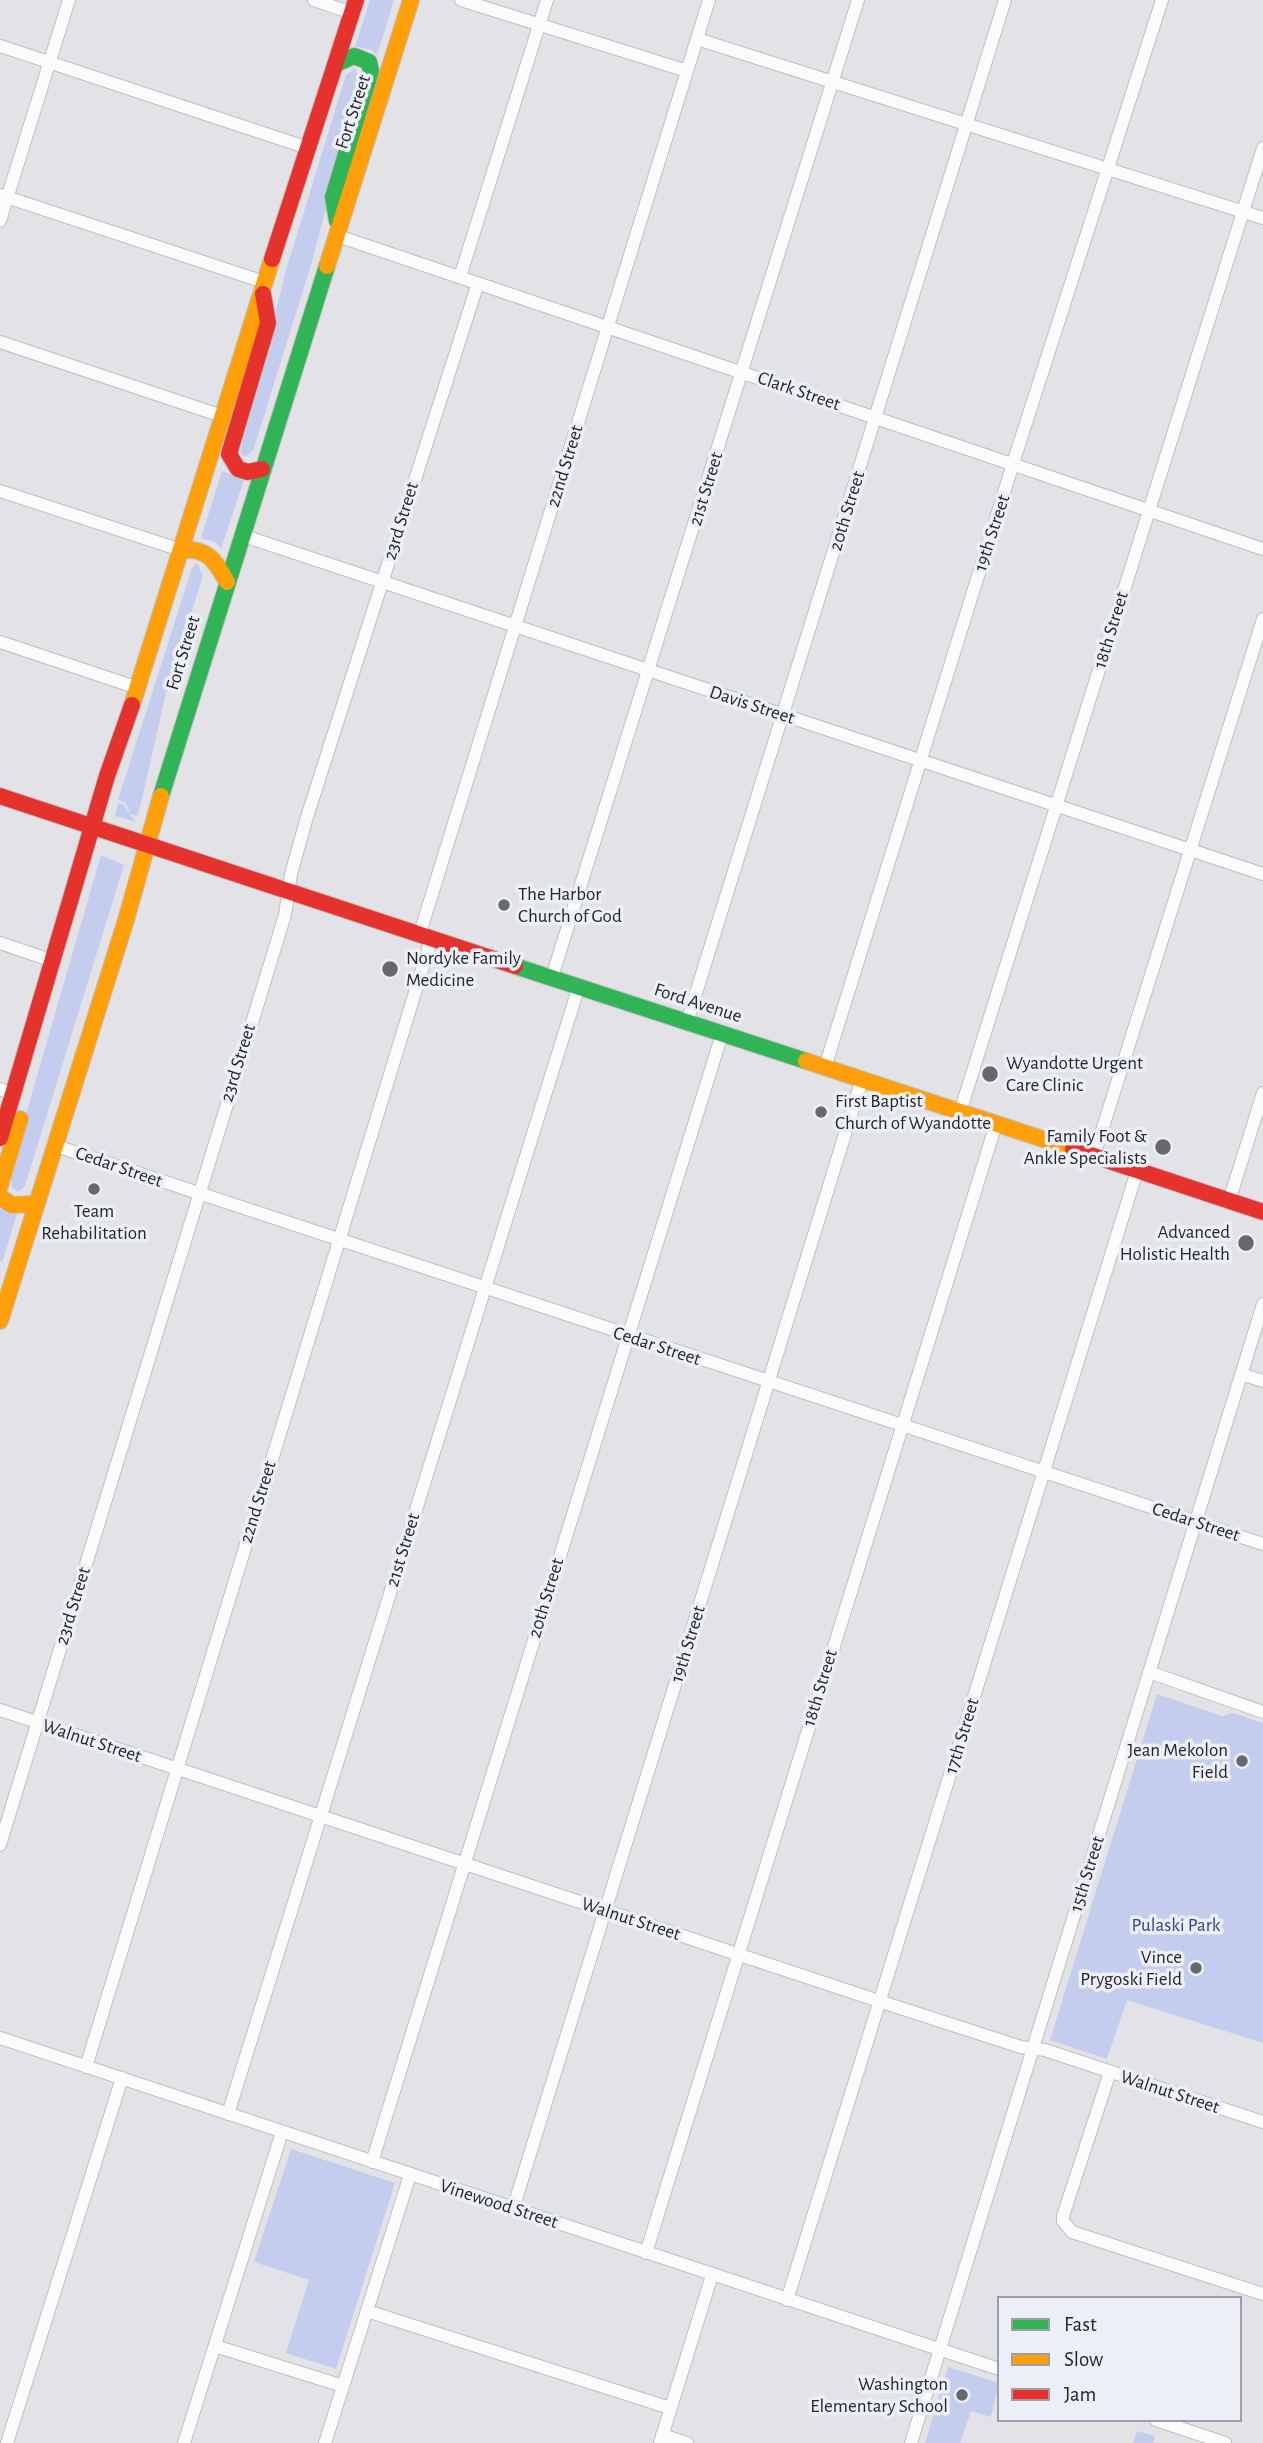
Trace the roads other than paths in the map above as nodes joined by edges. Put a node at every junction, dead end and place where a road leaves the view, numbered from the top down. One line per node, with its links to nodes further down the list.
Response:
1 (69, 0): 14 (street)
2 (314, 0): 10 (street)
3 (411, 0): 26 (main road, Fort Street)
4 (461, 0): 11 (street)
5 (547, 0): 11 (street)
6 (709, 0): 12 (street, 22nd Street)
7 (858, 0): 17 (street, 21st Street)
8 (1005, 0): 18 (street, 20th Street)
9 (1162, 0): 21 (street, 19th Street)
10 (354, 6): 15 (main road, Fort Street)
11 (539, 25): 16 (street); 27 (street)
12 (697, 39): 16 (street, 22nd Street); 17 (street)
13 (0, 46): 14 (street)
14 (50, 62): 19 (street); 22 (street)
15 (336, 64): 19 (main road, Fort Street); 26 (main road)
16 (687, 71): 30 (street, 22nd Street)
17 (832, 80): 18 (street); 32 (street, 21st Street)
18 (967, 123): 21 (street); 34 (street, 20th Street)
19 (308, 148): 29 (main road, Fort Street)
20 (1263, 149): 23 (street, 18th Street)
21 (1107, 169): 23 (street); 35 (street, 19th Street)
22 (4, 196): 25 (street); 29 (street)
23 (1243, 212): 24 (street); 38 (street, 18th Street)
24 (1263, 218)
25 (0, 221)
26 (337, 230): 27 (street, Clark Street); 36 (main road, Fort Street)
27 (460, 277): 28 (street, Clark Street)
28 (478, 283): 30 (street, Clark Street); 43 (street, 23rd Street)
29 (263, 286): 33 (main road, Fort Street); 36 (main road)
30 (608, 326): 32 (street, Clark Street); 45 (street, 22nd Street)
31 (0, 342): 33 (street)
32 (743, 371): 34 (street, Clark Street); 47 (street, 21st Street)
33 (222, 416): 41 (main road, Fort Street)
34 (876, 418): 35 (street, Clark Street); 49 (street, 20th Street)
35 (1013, 464): 38 (street, Clark Street); 50 (street, 19th Street)
36 (262, 469): 39 (main road, Fort Street)
37 (0, 491): 41 (street)
38 (1149, 509): 40 (street, Clark Street); 52 (street, 18th Street)
39 (241, 535): 42 (main road, Fort Street); 43 (street, Davis Street)
40 (1263, 549)
41 (181, 550): 42 (main road); 48 (main road, Fort Street)
42 (227, 582): 54 (main road, Fort Street)
43 (382, 582): 45 (street, Davis Street); 57 (street, 23rd Street)
44 (1263, 619): 55 (street)
45 (515, 627): 47 (street, Davis Street); 58 (street, 22nd Street)
46 (0, 642): 48 (street)
47 (650, 671): 49 (street, Davis Street); 61 (street, 21st Street)
48 (138, 688): 53 (main road, Fort Street)
49 (782, 715): 50 (street, Davis Street); 64 (street, 20th Street)
50 (920, 761): 52 (street, Davis Street); 66 (street, 19th Street)
51 (0, 796): 53 (main road, Ford Avenue)
52 (1056, 806): 55 (street, Davis Street); 70 (street, 18th Street)
53 (92, 827): 54 (main road, Ford Avenue); 60 (main road, Fort Street)
54 (146, 843): 57 (main road, Ford Avenue); 73 (main road, Fort Street)
55 (1191, 850): 56 (street, Davis Street); 74 (street)
56 (1263, 874)
57 (289, 890): 58 (main road, Ford Avenue); 77 (street, 23rd Street)
58 (426, 935): 61 (main road, Ford Avenue); 82 (street, 22nd Street)
59 (0, 943): 60 (street)
60 (53, 961): 63 (main road, Fort Street)
61 (552, 977): 62 (main road, Ford Avenue)
62 (579, 986): 64 (main road, Ford Avenue); 83 (street, 21st Street)
63 (40, 1005): 68 (main road, Fort Street); 76 (main road)
64 (687, 1022): 65 (main road, Ford Avenue)
65 (722, 1034): 66 (main road, Ford Avenue); 86 (street, 20th Street)
66 (825, 1067): 67 (main road, Ford Avenue)
67 (862, 1079): 70 (main road, Ford Avenue); 89 (street, 19th Street)
68 (7, 1092): 72 (main road, Fort Street)
69 (1263, 1093): 79 (street)
70 (960, 1112): 71 (main road, Ford Avenue)
71 (996, 1124): 74 (main road, Ford Avenue); 90 (street, 18th Street)
72 (0, 1138)
73 (53, 1145): 77 (street, Cedar Street); 80 (main road, Fort Street)
74 (1094, 1156): 75 (main road, Ford Avenue)
75 (1137, 1171): 79 (main road, Ford Avenue); 91 (street, 17th Street)
76 (0, 1186)
77 (198, 1194): 82 (street, Cedar Street); 97 (street, 23rd Street)
78 (0, 1197): 80 (main road)
79 (1229, 1201): 81 (main road, Ford Avenue)
80 (35, 1204): 85 (main road, Fort Street)
81 (1263, 1212)
82 (338, 1241): 83 (street, Cedar Street); 98 (street, 22nd Street)
83 (484, 1289): 86 (street, Cedar Street); 99 (street, 21st Street)
84 (1263, 1304): 87 (street, 15th Street)
85 (0, 1321)
86 (627, 1336): 89 (street, Cedar Street); 101 (street, 20th Street)
87 (1241, 1374): 88 (street); 92 (street, 15th Street)
88 (1263, 1381)
89 (769, 1383): 90 (street, Cedar Street); 102 (street, 19th Street)
90 (902, 1427): 91 (street, Cedar Street); 103 (street, 18th Street)
91 (1044, 1473): 92 (street, Cedar Street); 104 (street, 17th Street)
92 (1197, 1520): 93 (street, Cedar Street); 94 (street, 15th Street)
93 (1263, 1544)
94 (1149, 1672): 96 (street); 106 (street, 15th Street)
95 (0, 1710): 97 (street, Walnut Street)
96 (1263, 1712)
97 (37, 1723): 98 (street, Walnut Street); 100 (street, 23rd Street)
98 (177, 1769): 99 (street, Walnut Street); 107 (street, 22nd Street)
99 (320, 1816): 101 (street, Walnut Street); 110 (street, 21st Street)
100 (0, 1845)
101 (464, 1864): 102 (street, Walnut Street); 113 (street, 20th Street)
102 (605, 1911): 103 (street, Walnut Street); 115 (street, 19th Street)
103 (738, 1955): 104 (street, Walnut Street); 116 (street, 18th Street)
104 (880, 2001): 106 (street, Walnut Street); 119 (street, 17th Street)
105 (0, 2038): 107 (street, Vinewood Street)
106 (1033, 2049): 108 (street, Walnut Street); 122 (street, 15th Street)
107 (86, 2067): 109 (street, Vinewood Street)
108 (1110, 2072): 111 (street, Walnut Street); 118 (street)
109 (122, 2078): 110 (street, Vinewood Street); 128 (street)
110 (228, 2114): 112 (street, Vinewood Street)
111 (1263, 2122)
112 (282, 2132): 113 (street, Vinewood Street); 121 (street)
113 (372, 2162): 114 (street, Vinewood Street)
114 (410, 2175): 115 (street, Vinewood Street); 120 (street)
115 (513, 2209): 116 (street, Vinewood Street)
116 (646, 2253): 117 (street, Vinewood Street)
117 (712, 2275): 119 (street, Vinewood Street); 125 (street)
118 (1263, 2294)
119 (787, 2300): 122 (street, Vinewood Street)
120 (367, 2311): 124 (street); 125 (street)
121 (215, 2346): 124 (street); 129 (street)
122 (939, 2350): 123 (street, Vinewood Street); 132 (street, 15th Street)
123 (997, 2368)
124 (343, 2386): 130 (street)
125 (670, 2409): 127 (street)
126 (1162, 2422): 133 (street)
127 (661, 2439): 131 (street)
128 (7, 2443)
129 (184, 2443)
130 (325, 2443)
131 (687, 2443)
132 (911, 2443)
133 (1225, 2443)

